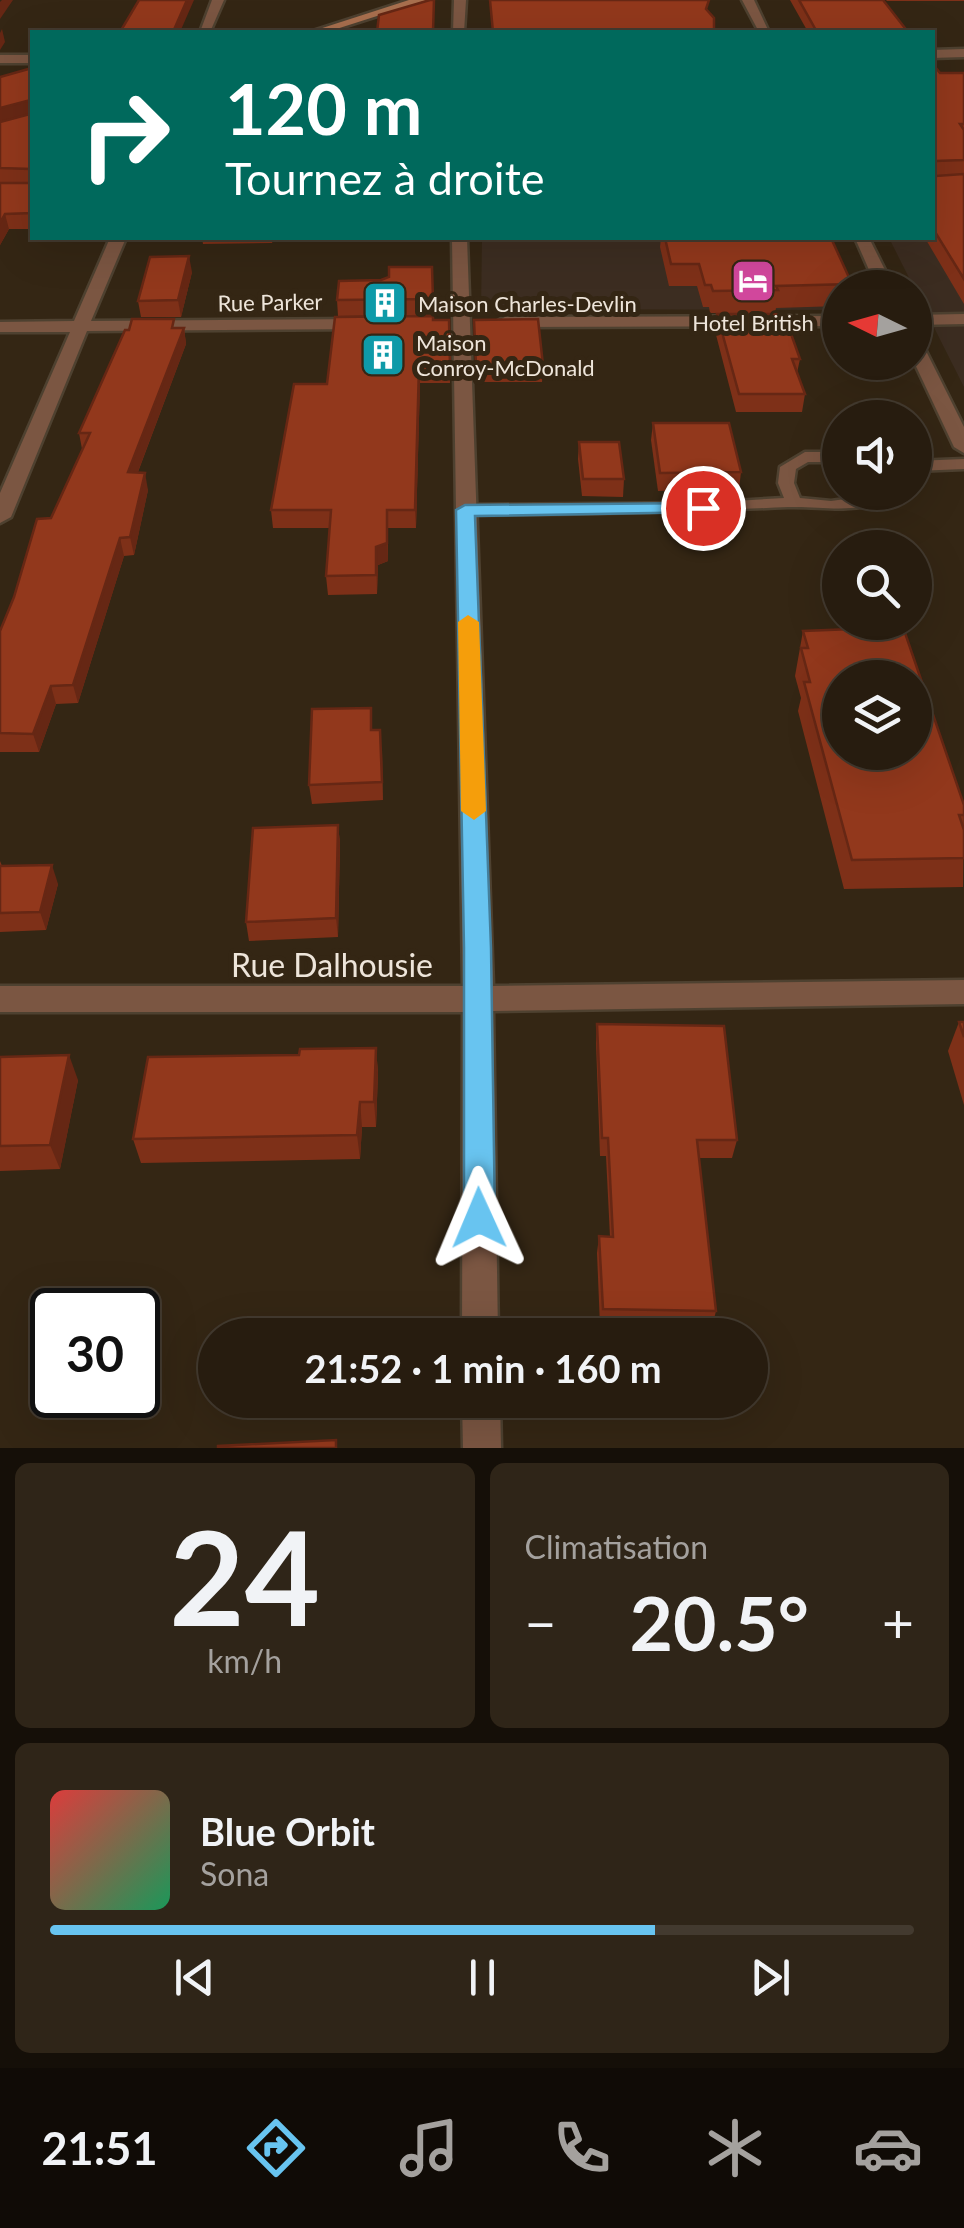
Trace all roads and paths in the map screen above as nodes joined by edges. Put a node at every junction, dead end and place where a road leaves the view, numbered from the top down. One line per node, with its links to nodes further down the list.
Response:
1 (218, 0): 5 (street)
2 (421, 0): 6 (main road)
3 (460, 0): 7 (street)
4 (748, 0): 8 (street)
5 (206, 30)
6 (323, 30)
7 (459, 30)
8 (763, 30)
9 (964, 53): 10 (street)
10 (935, 54)
11 (0, 59): 12 (street)
12 (30, 59)
13 (117, 240): 23 (street)
14 (458, 240): 21 (street)
15 (863, 240): 16 (street)
16 (877, 270)
17 (932, 320): 18 (street)
18 (964, 320)
19 (822, 321): 21 (street)
20 (385, 323): 23 (street, Rue Parker)
21 (452, 323): 31 (street)
22 (0, 327): 23 (street, Rue Parker)
23 (80, 327): 32 (street)
24 (931, 380): 25 (street)
25 (964, 447)
26 (822, 457): 29 (lane)
27 (964, 464): 28 (lane)
28 (932, 465)
29 (794, 502): 30 (lane); 31 (lane)
30 (822, 505)
31 (465, 510): 35 (street)
32 (0, 517)
33 (964, 992): 35 (street, Rue Dalhousie)
34 (0, 998): 35 (street, Rue Dalhousie)
35 (478, 998): 36 (street)
36 (480, 1318)
37 (481, 1418): 38 (street)
38 (482, 1448)

